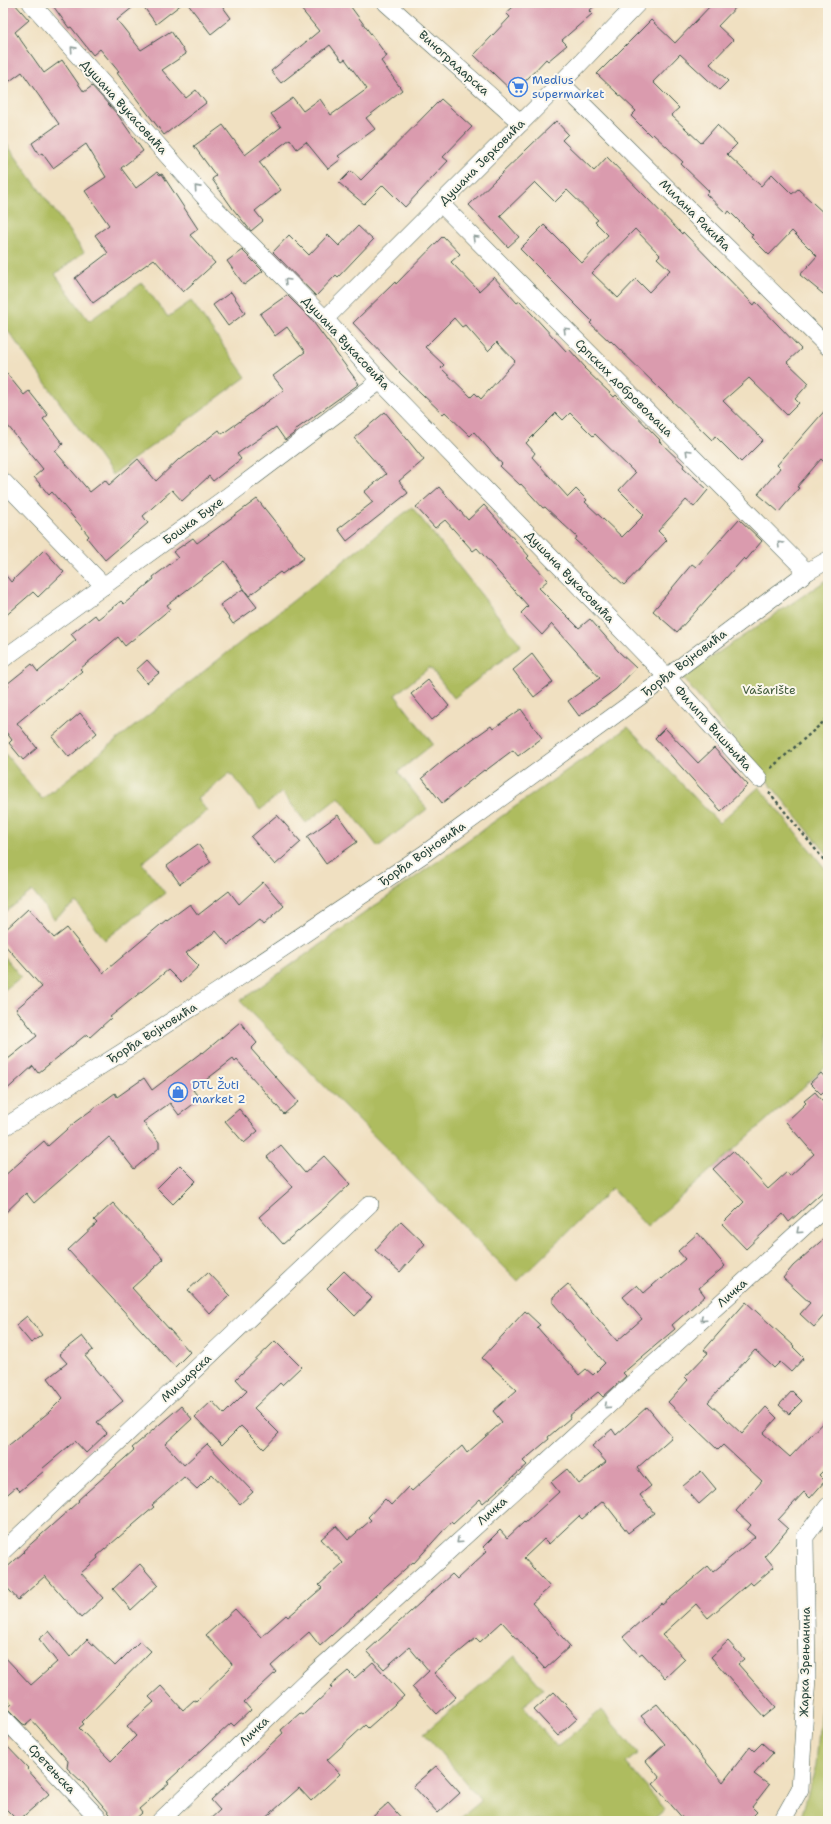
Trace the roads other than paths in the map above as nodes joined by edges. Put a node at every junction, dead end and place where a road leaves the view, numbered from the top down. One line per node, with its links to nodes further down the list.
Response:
1 (30, 3): 7 (street, Душана Вукасовића, one-way to 1)
2 (386, 3): 5 (street, Виноградарска)
3 (638, 3): 4 (street, Душана Јерковића)
4 (561, 83): 5 (street, Душана Јерковића); 8 (street, Милана Ракића)
5 (521, 123): 6 (street, Душана Јерковића)
6 (440, 203): 7 (street, Душана Јерковића); 12 (street, Српских добровољаца, one-way to 6)
7 (325, 319): 9 (street, Душана Вукасовића)
8 (828, 347)
9 (380, 381): 13 (street, Бошка Бухе); 15 (street, Душана Вукасовића)
10 (3, 481): 13 (street)
11 (828, 560): 12 (street, Ђорђа Војновића)
12 (807, 572): 15 (street, Ђорђа Војновића)
13 (104, 586): 14 (street, Бошка Бухе)
14 (3, 660)
15 (667, 677): 16 (street, Филипа Вишњића); 17 (street, Ђорђа Војновића)
16 (759, 779)
17 (3, 1128)
18 (370, 1204): 21 (street, Мишарска)
19 (828, 1205): 24 (street, Личка, one-way to 24)
20 (828, 1506): 25 (street, Жарка Зрењанина)
21 (3, 1551)
22 (3, 1716): 23 (street, Сретењска)
23 (101, 1821)
24 (160, 1821)
25 (782, 1821)

